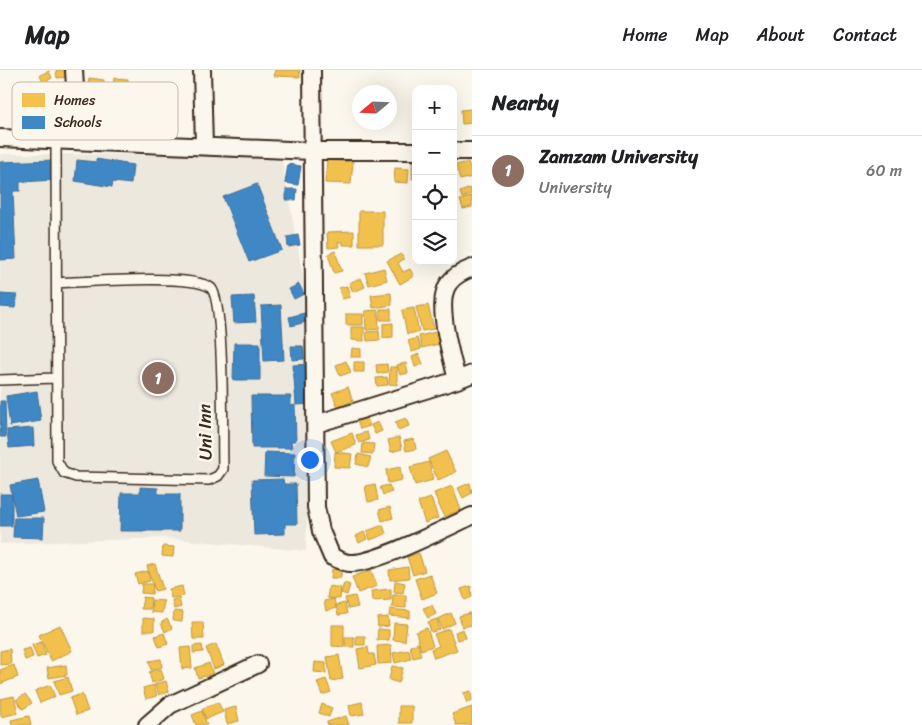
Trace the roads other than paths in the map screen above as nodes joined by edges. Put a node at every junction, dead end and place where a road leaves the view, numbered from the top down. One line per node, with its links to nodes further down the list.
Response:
1 (202, 70): 5 (street)
2 (312, 70): 6 (street)
3 (56, 140): 4 (street); 11 (lane, Uni Inn)
4 (78, 141): 5 (street)
5 (204, 146): 6 (street)
6 (312, 151): 7 (street); 16 (street)
7 (412, 151)
8 (457, 151): 9 (street)
9 (472, 151)
10 (472, 268): 15 (street)
11 (57, 283): 13 (lane, Uni Inn); 13 (lane, Uni Inn)
12 (472, 374): 15 (street)
13 (56, 378): 14 (lane)
14 (0, 380)
15 (456, 380): 16 (street)
16 (316, 424): 17 (street)
17 (472, 516)
18 (258, 664): 19 (street)
19 (147, 725)

